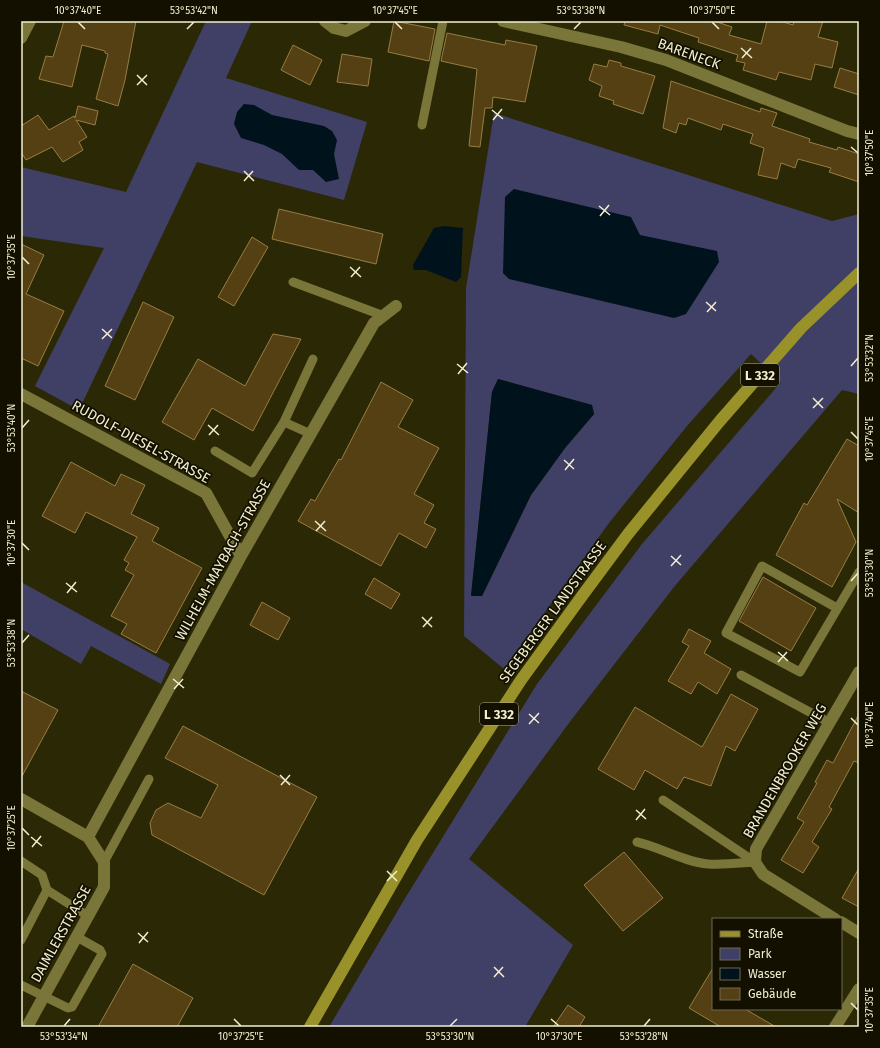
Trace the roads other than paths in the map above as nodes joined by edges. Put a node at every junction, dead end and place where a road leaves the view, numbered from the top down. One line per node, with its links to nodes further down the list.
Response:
1 (30, 21): 6 (street)
2 (325, 21): 3 (street)
3 (365, 21)
4 (443, 21): 7 (lane)
5 (503, 21): 8 (street, BARENECK)
6 (21, 37)
7 (422, 125)
8 (859, 134)
9 (859, 273): 43 (main road, SEGEBERGER LANDSTRASSE / L 332)
10 (293, 282): 12 (lane)
11 (396, 306): 12 (street, WILHELM-MAYBACH-STRASSE)
12 (384, 316): 16 (street, WILHELM-MAYBACH-STRASSE)
13 (313, 359): 15 (lane)
14 (21, 394): 18 (street, RUDOLF-DIESEL-STRASSE)
15 (284, 422): 16 (lane); 17 (lane)
16 (311, 434): 18 (street, WILHELM-MAYBACH-STRASSE)
17 (215, 451)
18 (241, 556): 27 (street, WILHELM-MAYBACH-STRASSE)
19 (859, 572): 20 (lane)
20 (837, 608): 20 (lane)
21 (859, 672): 23 (street, BRANDENBROOKER WEG)
22 (740, 675): 23 (lane)
23 (830, 723): 31 (street, BRANDENBROOKER WEG)
24 (149, 779): 30 (lane)
25 (21, 799): 27 (street)
26 (663, 800): 31 (lane)
27 (88, 837): 30 (street)
28 (636, 842): 31 (lane)
29 (21, 861): 32 (lane)
30 (104, 862): 33 (street, DAIMLERSTRASSE)
31 (755, 862): 34 (street)
32 (47, 890): 33 (lane); 38 (lane)
33 (88, 916): 37 (street, DAIMLERSTRASSE)
34 (833, 918)
35 (842, 923): 36 (street)
36 (859, 933)
37 (76, 937): 41 (street, DAIMLERSTRASSE); 41 (lane)
38 (21, 940)
39 (21, 985): 41 (lane)
40 (859, 989): 44 (street)
41 (44, 996): 42 (street, DAIMLERSTRASSE)
42 (27, 1027)
43 (310, 1027)
44 (835, 1027)

